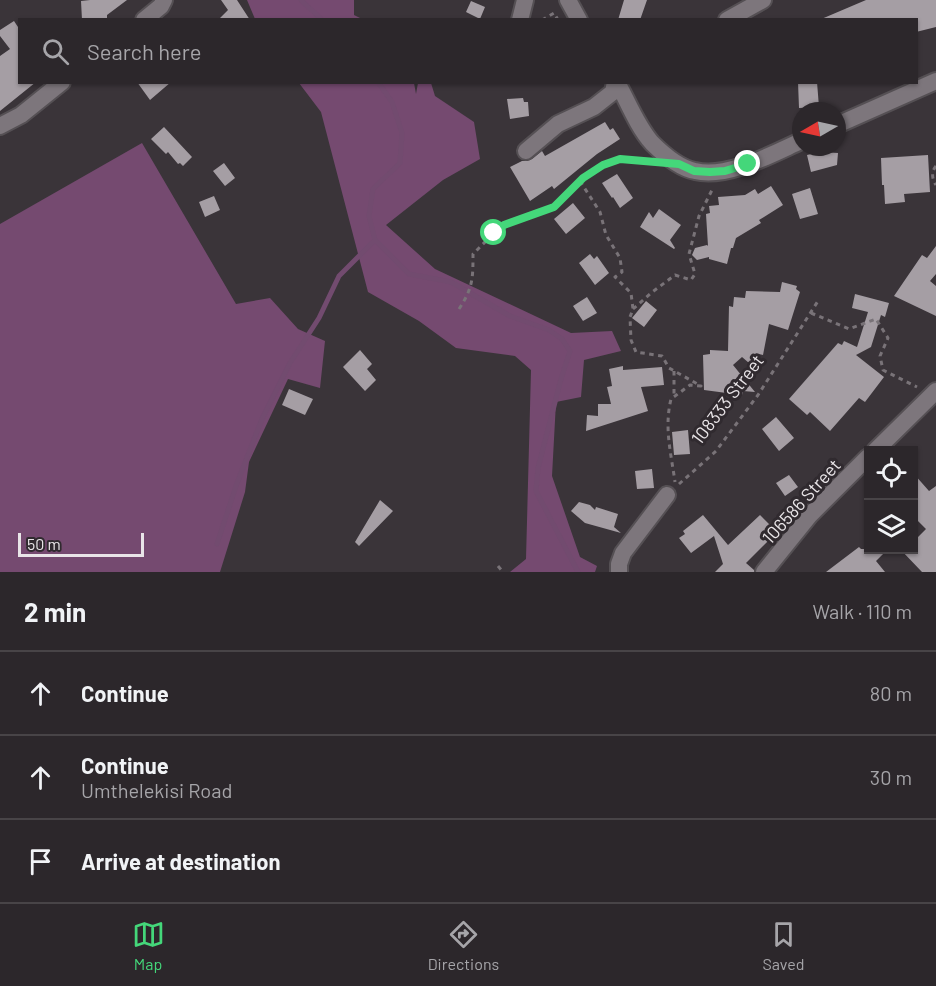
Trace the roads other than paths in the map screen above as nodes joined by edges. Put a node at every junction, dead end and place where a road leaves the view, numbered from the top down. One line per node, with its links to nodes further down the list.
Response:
1 (164, 0): 5 (street)
2 (525, 0): 6 (street)
3 (568, 0): 7 (street)
4 (764, 0): 8 (street)
5 (146, 18)
6 (520, 18)
7 (578, 18)
8 (731, 18)
9 (936, 81): 13 (street)
10 (60, 84): 14 (street)
11 (615, 84): 16 (street)
12 (617, 84): 15 (street)
13 (846, 121)
14 (0, 126)
15 (792, 145)
16 (526, 151)
17 (934, 393): 18 (street)
18 (880, 446)
19 (864, 461): 22 (street, 106586 Street)
20 (671, 491): 21 (street)
21 (619, 572)
22 (764, 572)

